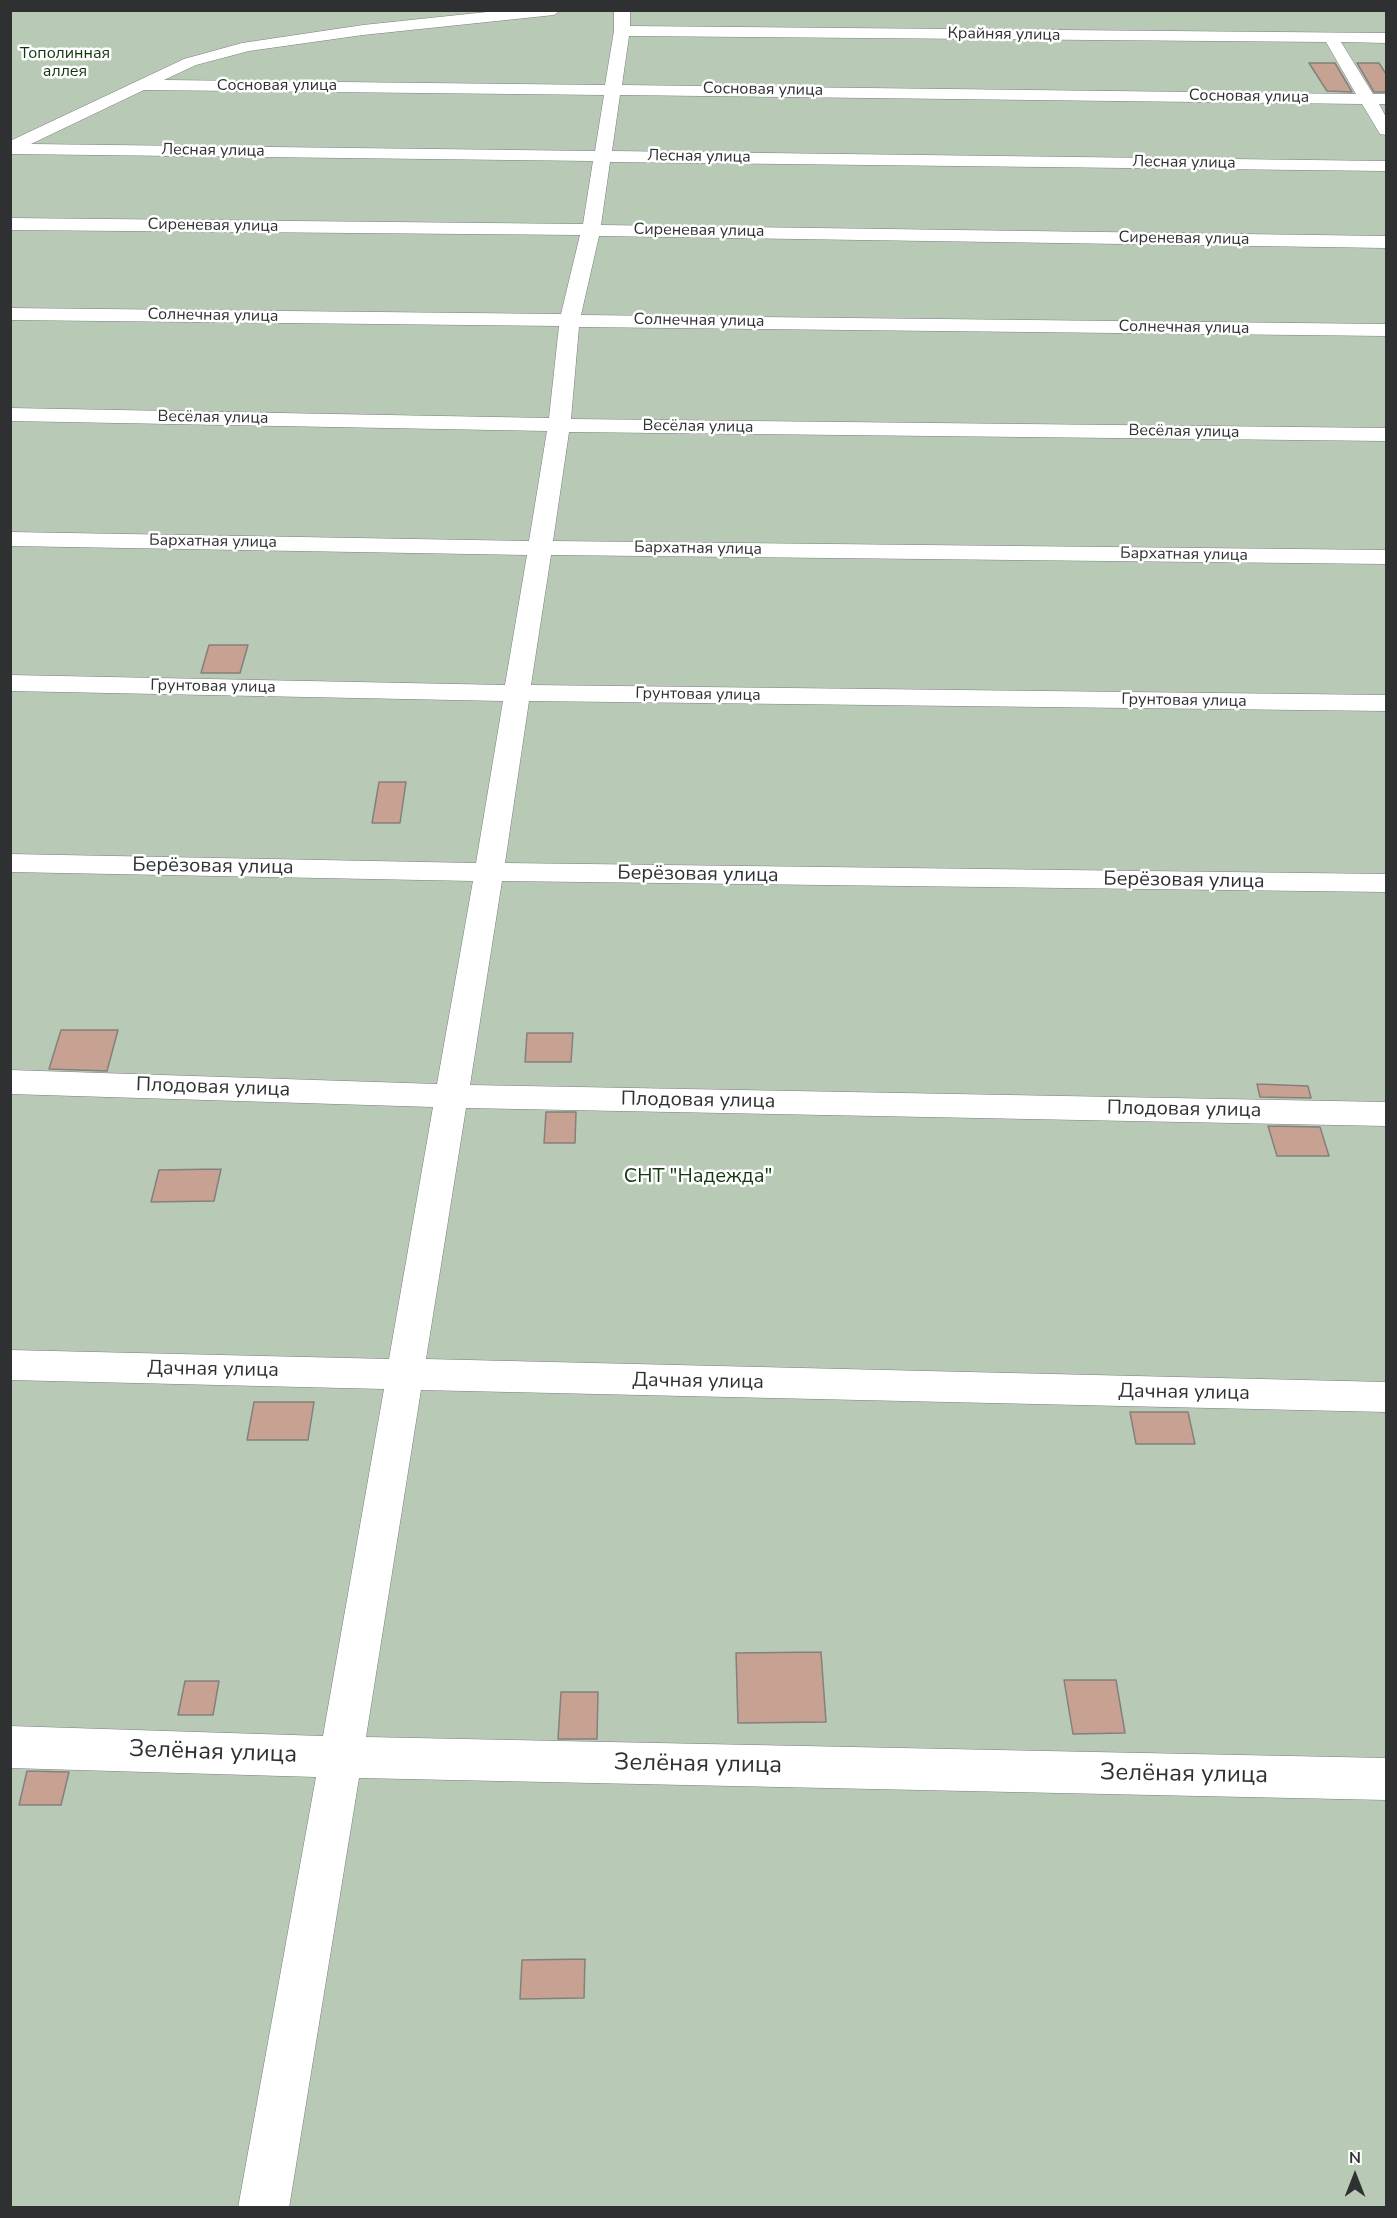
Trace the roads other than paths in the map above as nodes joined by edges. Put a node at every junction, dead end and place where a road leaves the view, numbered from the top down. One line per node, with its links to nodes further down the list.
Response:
1 (554, 10): 5 (street)
2 (622, 21): 3 (street, Крайняя улица); 6 (street)
3 (1331, 38): 4 (street, Крайняя улица); 7 (street)
4 (1386, 38)
5 (140, 85): 6 (street, Сосновая улица); 10 (street)
6 (613, 88): 7 (street, Сосновая улица); 11 (street)
7 (1367, 98): 8 (street, Сосновая улица); 9 (street)
8 (1386, 99)
9 (1386, 130)
10 (10, 148): 11 (street, Лесная улица)
11 (602, 156): 12 (street, Лесная улица); 14 (street)
12 (1386, 166)
13 (10, 224): 14 (street, Сиреневая улица)
14 (591, 230): 15 (street, Сиреневая улица); 17 (street)
15 (1386, 242)
16 (10, 314): 17 (street, Солнечная улица)
17 (570, 320): 18 (street, Солнечная улица); 20 (street)
18 (1386, 330)
19 (10, 414): 20 (street, Весёлая улица)
20 (559, 425): 21 (street, Весёлая улица); 23 (street)
21 (1386, 435)
22 (10, 539): 23 (street, Бархатная улица)
23 (541, 548): 24 (street, Бархатная улица); 26 (street)
24 (1386, 557)
25 (10, 683): 26 (street, Грунтовая улица)
26 (516, 693): 27 (street, Грунтовая улица); 29 (street)
27 (1386, 703)
28 (10, 863): 29 (street, Берёзовая улица)
29 (489, 872): 30 (street, Берёзовая улица); 32 (street)
30 (1386, 883)
31 (10, 1082): 32 (street, Плодовая улица)
32 (453, 1096): 33 (street, Плодовая улица); 35 (street)
33 (1386, 1114)
34 (10, 1365): 35 (street, Дачная улица)
35 (405, 1375): 36 (street, Дачная улица); 38 (street)
36 (1386, 1397)
37 (10, 1747): 38 (street, Зелёная улица)
38 (341, 1757): 39 (street, Зелёная улица); 40 (street)
39 (1386, 1779)
40 (262, 2208)

